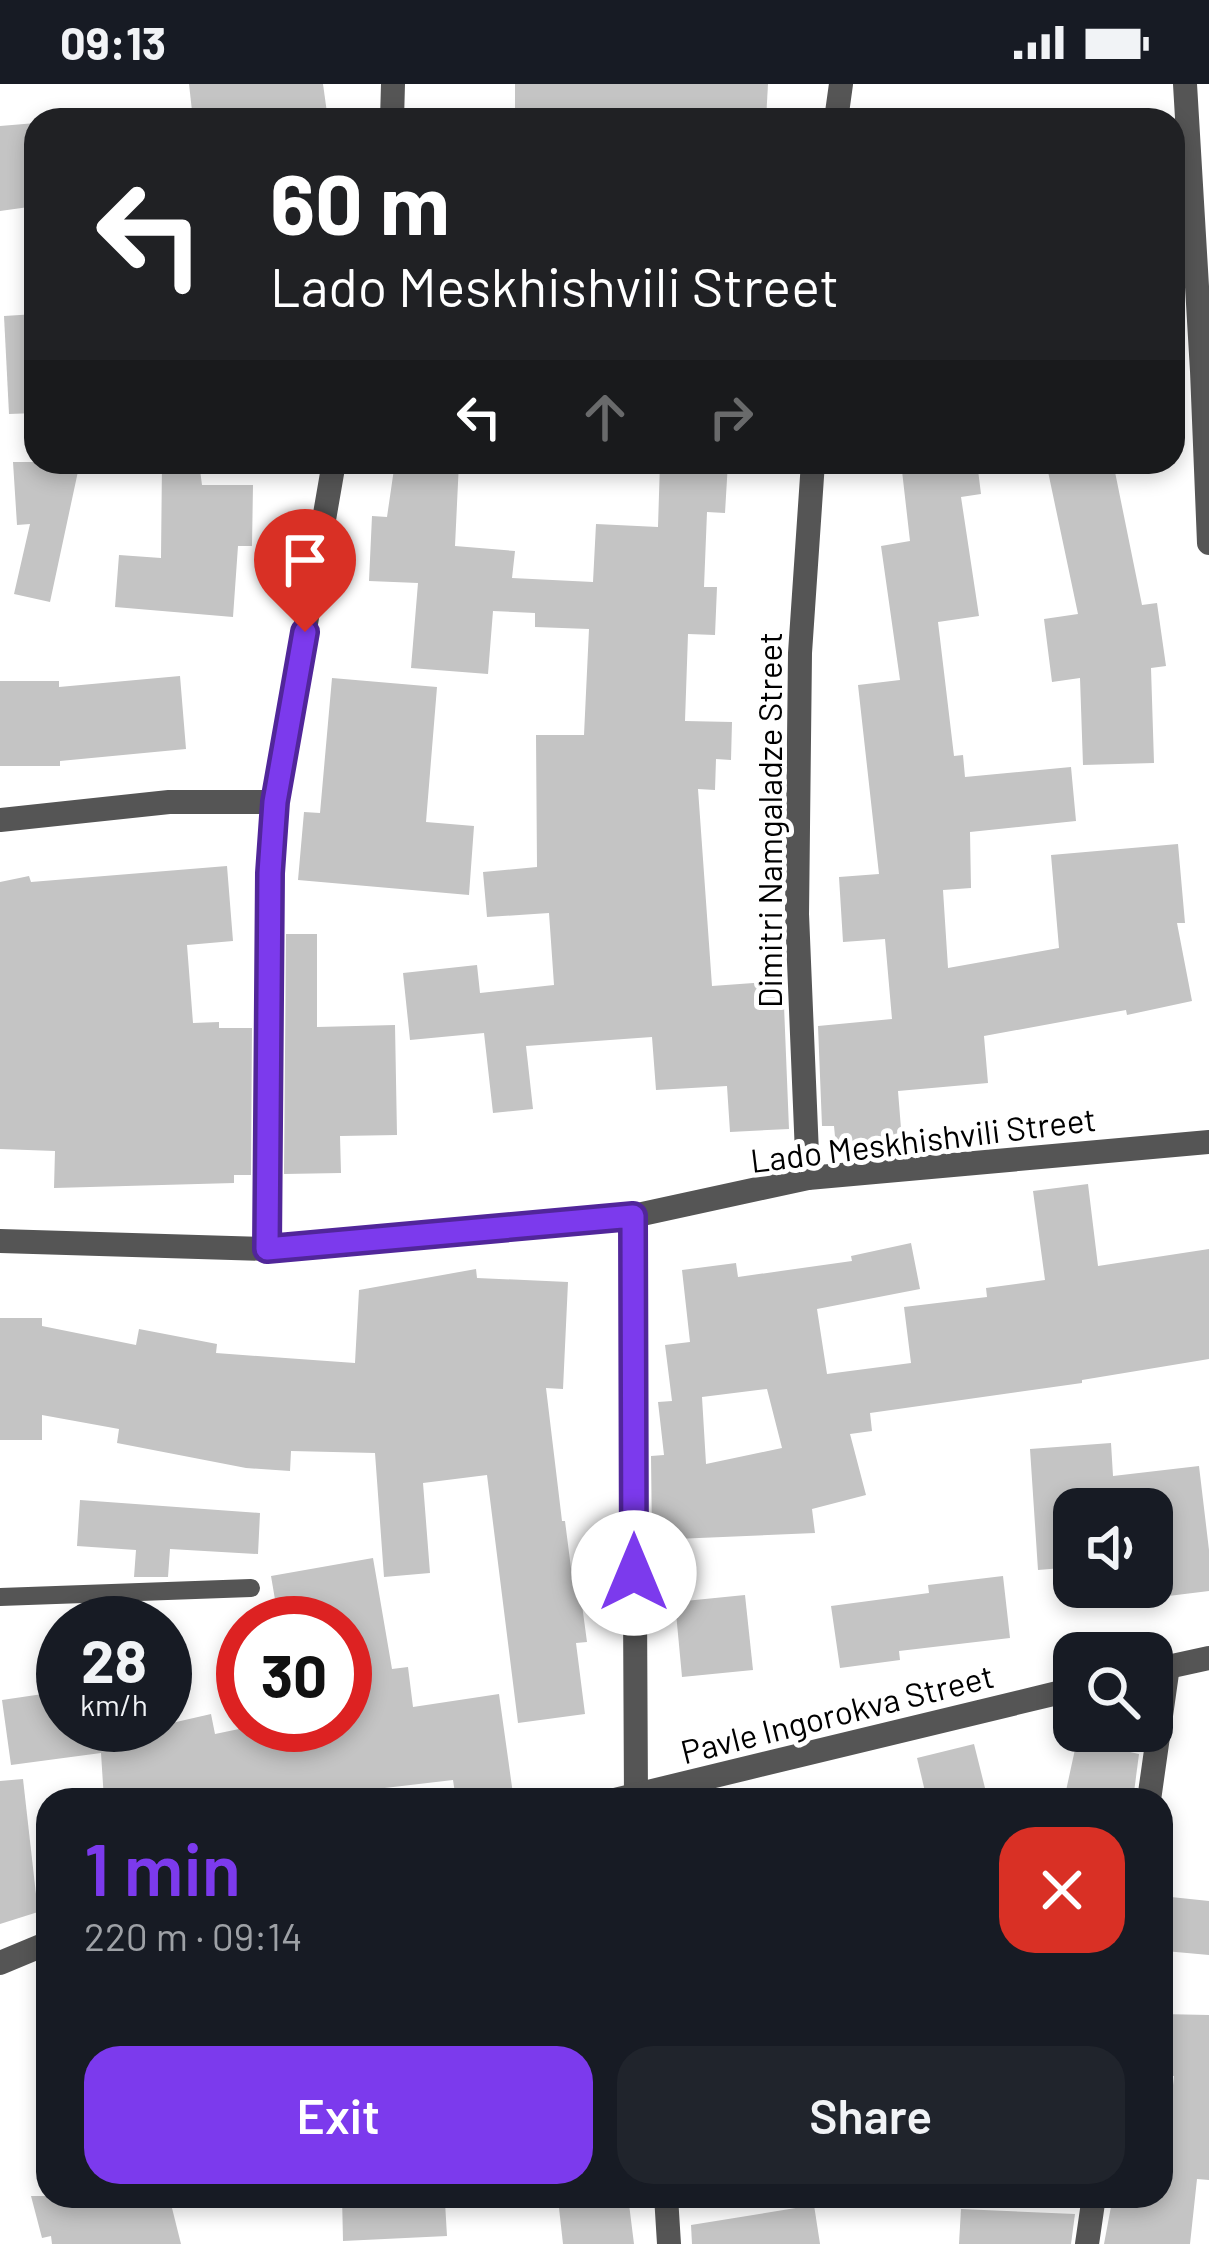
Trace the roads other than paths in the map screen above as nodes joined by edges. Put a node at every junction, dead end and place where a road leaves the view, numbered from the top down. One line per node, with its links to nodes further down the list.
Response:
1 (1185, 84): 4 (street)
2 (332, 474): 5 (street)
3 (811, 474): 8 (street, Dimitri Namgaladze Street)
4 (1209, 543)
5 (275, 802): 6 (street); 11 (street)
6 (0, 820)
7 (1209, 1142): 8 (street, Lado Meskhishvili Street)
8 (808, 1178): 9 (street, Lado Meskhishvili Street)
9 (633, 1216): 11 (street, Lado Meskhishvili Street); 18 (street)
10 (0, 1241): 11 (street, Lado Meskhishvili Street)
11 (267, 1249)
12 (251, 1588): 13 (lane)
13 (0, 1597)
14 (1209, 1658): 15 (street)
15 (1173, 1665)
16 (1053, 1694): 19 (street, Pavle Ingorokva Street)
17 (1153, 1752): 20 (street)
18 (629, 1788)
19 (670, 1788)
20 (1150, 1788)
21 (36, 1948): 22 (street)
22 (0, 1964)
23 (667, 2208): 25 (street)
24 (1092, 2208): 26 (street)
25 (669, 2244)
26 (1088, 2244)

